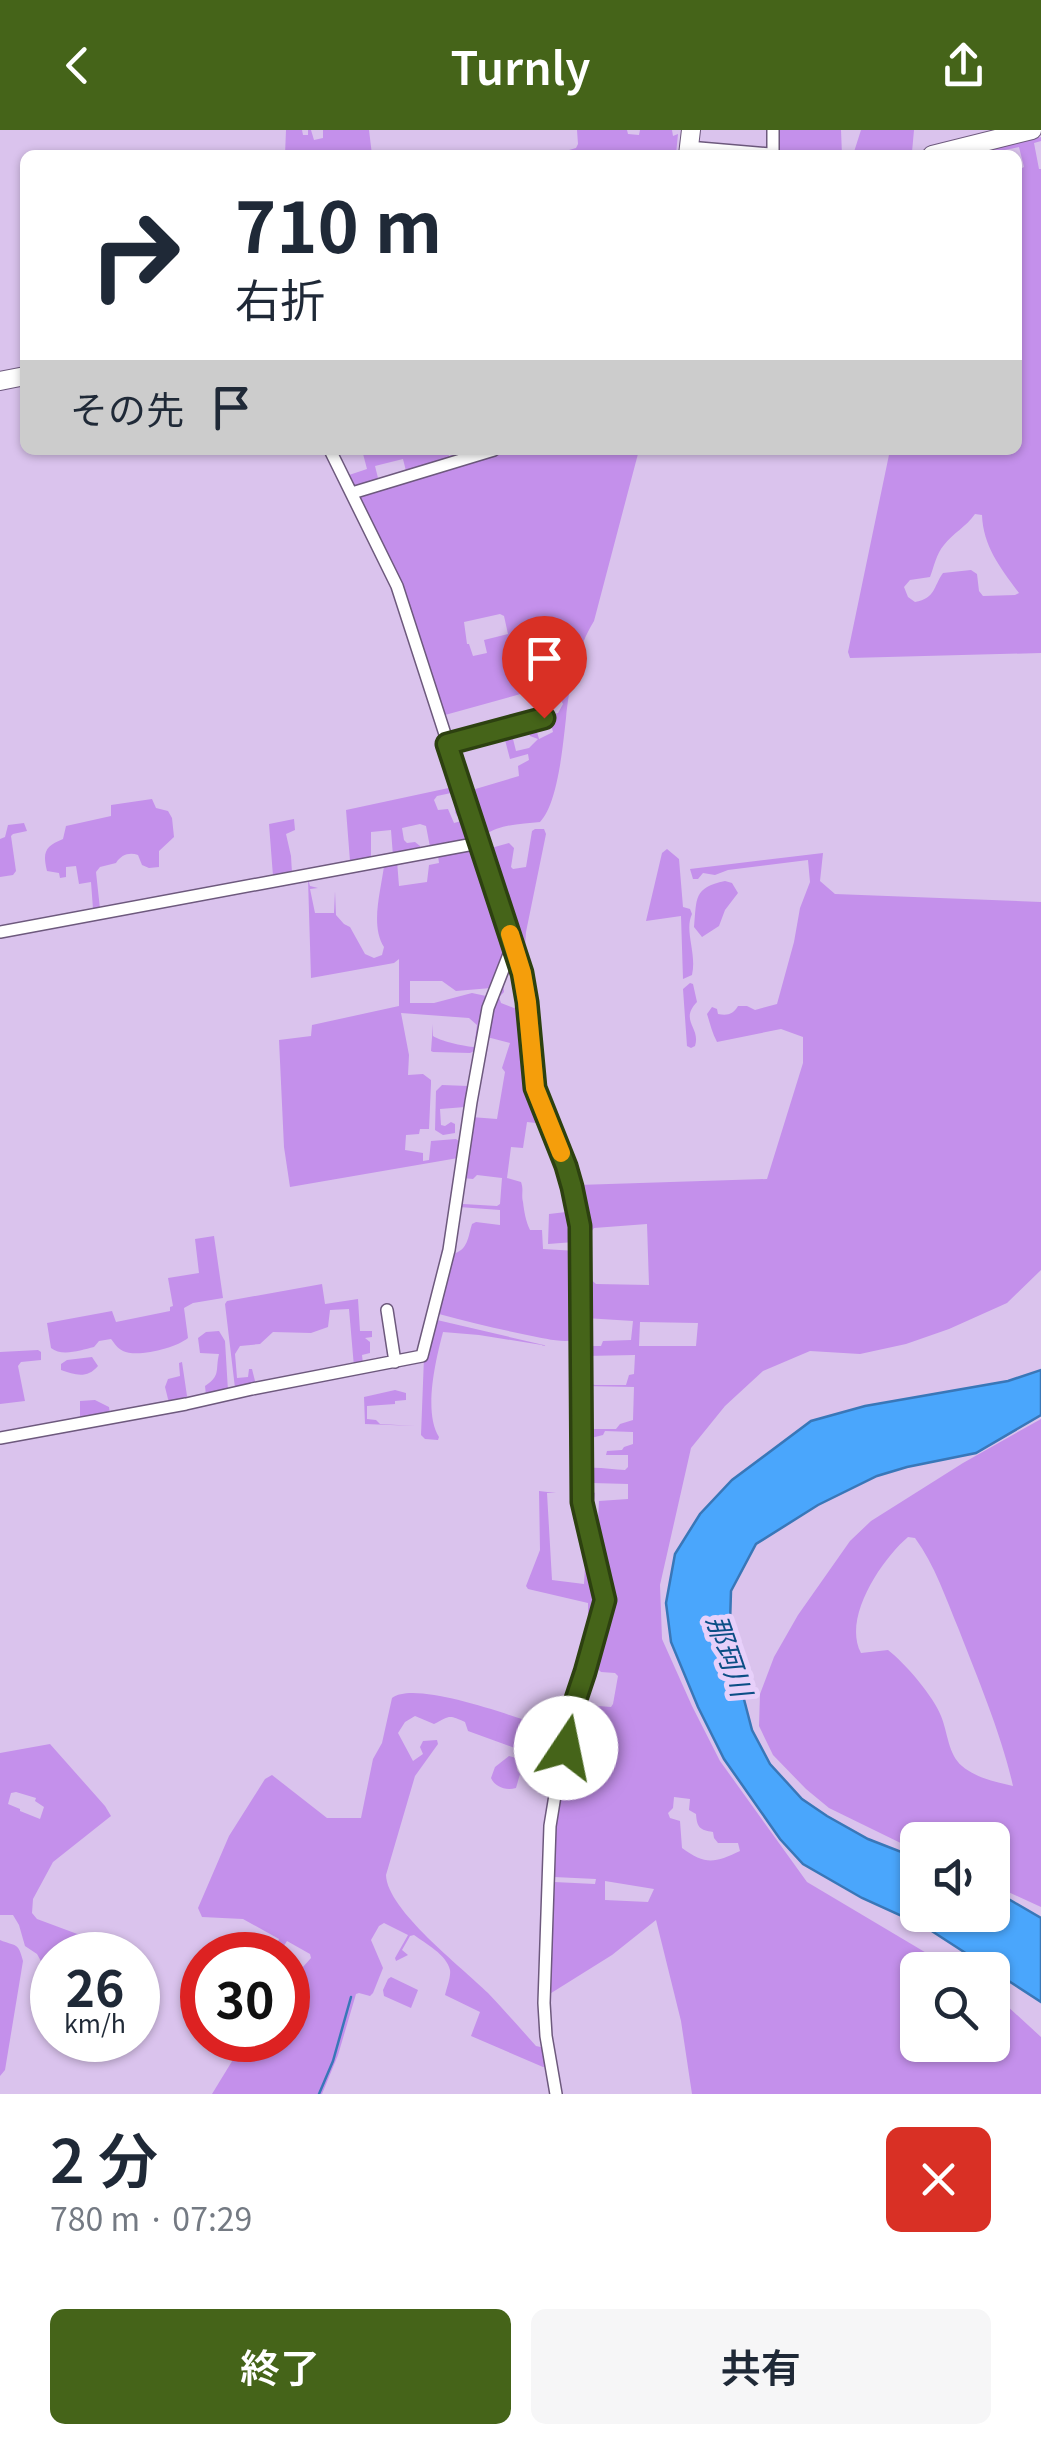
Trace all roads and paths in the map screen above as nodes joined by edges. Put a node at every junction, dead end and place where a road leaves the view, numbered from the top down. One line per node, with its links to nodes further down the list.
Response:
1 (1032, 130): 4 (street)
2 (689, 144): 3 (street)
3 (738, 150)
4 (952, 150)
5 (333, 455): 7 (street)
6 (477, 455): 7 (street)
7 (352, 493): 9 (street)
8 (544, 718): 9 (street)
9 (447, 744): 10 (street)
10 (479, 843): 11 (street); 12 (street)
11 (0, 932)
12 (513, 944): 14 (street); 16 (street)
13 (387, 1310): 14 (street)
14 (395, 1362): 15 (street)
15 (0, 1438)
16 (556, 2094)

